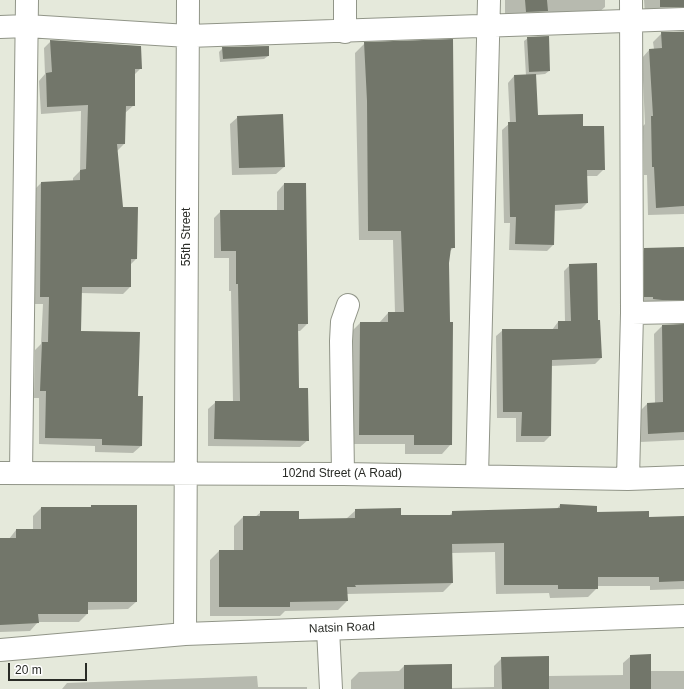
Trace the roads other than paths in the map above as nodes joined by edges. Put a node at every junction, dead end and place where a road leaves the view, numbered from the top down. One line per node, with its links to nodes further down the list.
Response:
1 (27, 0): 7 (street)
2 (188, 0): 11 (street, 55th Street)
3 (345, 0): 10 (street)
4 (489, 0): 8 (street)
5 (632, 10): 6 (street); 8 (street); 14 (street)
6 (684, 19)
7 (28, 26): 9 (street); 11 (street); 15 (street)
8 (489, 26): 10 (street); 18 (street)
9 (0, 27)
10 (345, 32): 11 (street)
11 (188, 36): 16 (street, 55th Street)
12 (348, 305): 17 (street)
13 (684, 312): 14 (street)
14 (632, 313): 20 (street)
15 (10, 473): 16 (street, 102nd Street (A Road))
16 (186, 474): 17 (street, 102nd Street (A Road)); 23 (street, 55th Street)
17 (343, 474): 18 (street, 102nd Street (A Road))
18 (478, 476): 20 (street, 102nd Street (A Road))
19 (684, 477): 20 (street, 102nd Street (A Road))
20 (628, 479)
21 (684, 616): 22 (street, Natsin Road)
22 (328, 629): 23 (street, Natsin Road); 25 (street)
23 (185, 634): 24 (street, Natsin Road)
24 (0, 650)
25 (330, 689)

